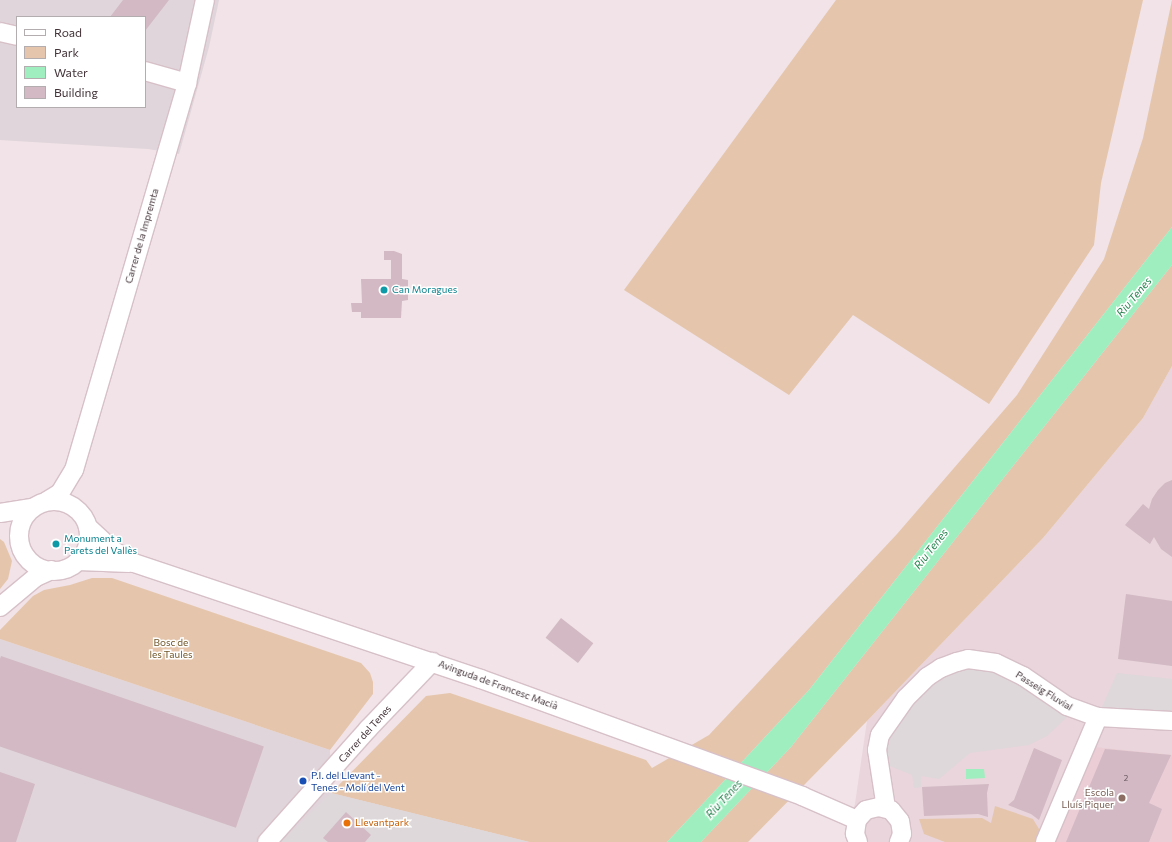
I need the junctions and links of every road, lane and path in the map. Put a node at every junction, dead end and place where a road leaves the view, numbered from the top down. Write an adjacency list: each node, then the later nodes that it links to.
1 (205, 0): 5 (street, Carrer de la Impremta)
2 (0, 32): 3 (street)
3 (16, 36)
4 (146, 71): 5 (street)
5 (187, 83): 6 (street, Carrer de la Impremta)
6 (74, 470): 7 (street); 8 (street)
7 (40, 505): 8 (street); 9 (street); 12 (street)
8 (79, 511): 11 (street)
9 (0, 513)
10 (0, 522): 12 (street)
11 (88, 526): 13 (street); 14 (street)
12 (23, 550): 15 (street); 16 (street)
13 (78, 561): 14 (street); 15 (street)
14 (134, 563): 17 (street, Avinguda de Francesc Macià)
15 (52, 570): 16 (street)
16 (3, 605)
17 (432, 662): 21 (street, Avinguda de Francesc Macià); 22 (street, Carrer del Tenes)
18 (1098, 717): 19 (street, Passeig Fluvial); 20 (street, Passeig Fluvial); 25 (street)
19 (1172, 721)
20 (886, 808): 21 (street); 24 (street)
21 (857, 820): 23 (street)
22 (267, 842)
23 (858, 842)
24 (900, 842)
25 (1045, 842)

